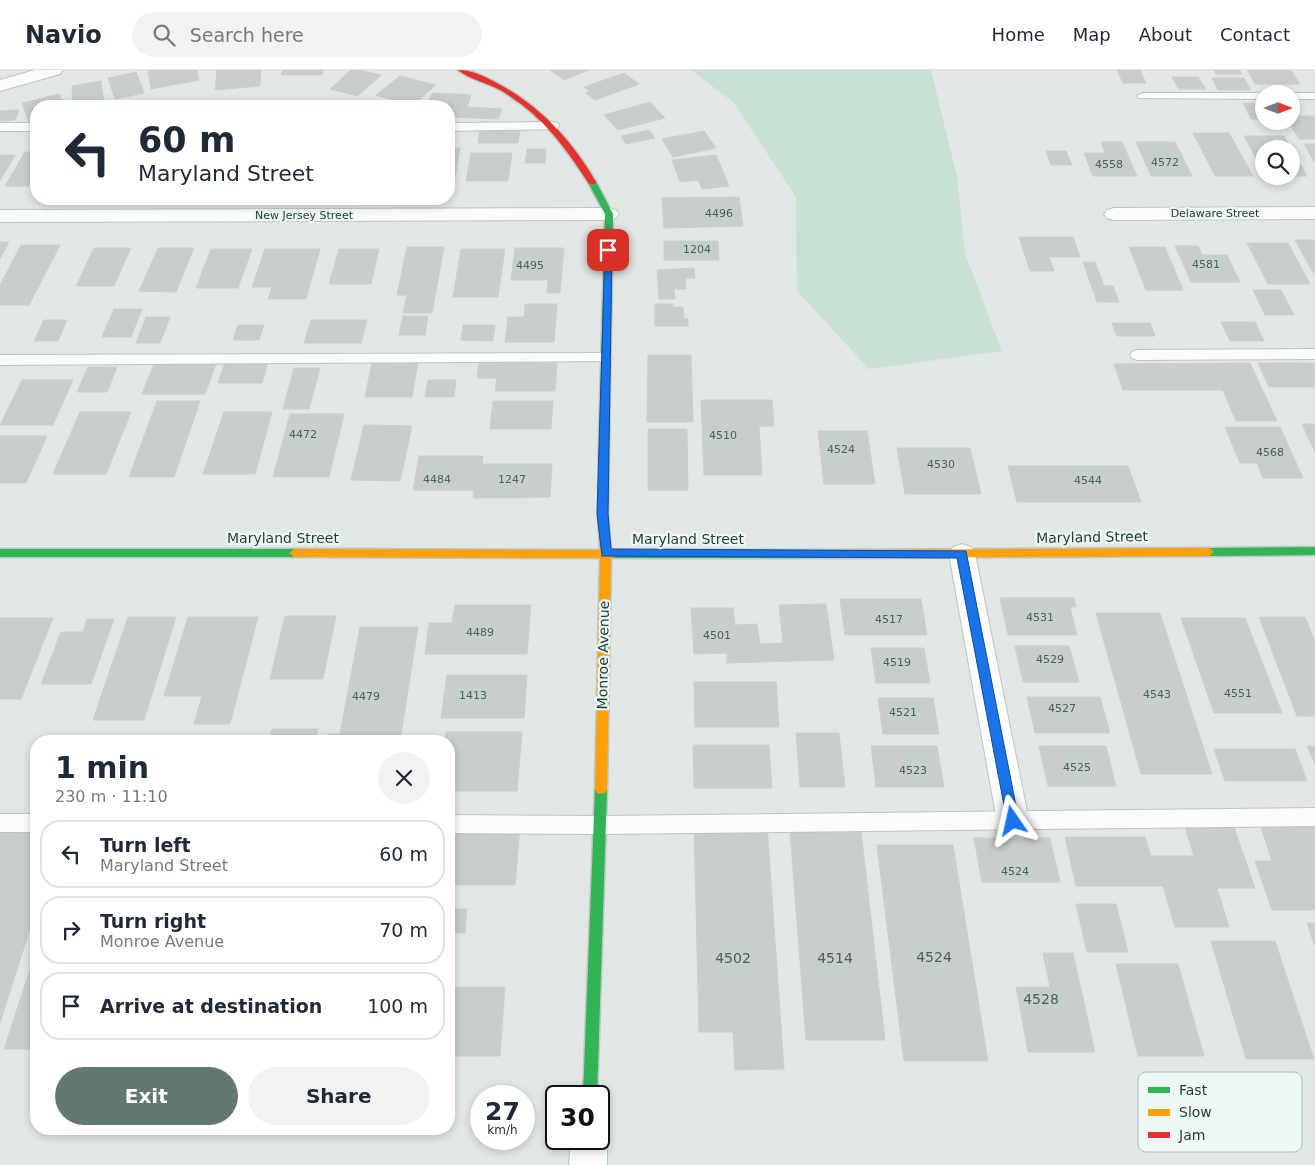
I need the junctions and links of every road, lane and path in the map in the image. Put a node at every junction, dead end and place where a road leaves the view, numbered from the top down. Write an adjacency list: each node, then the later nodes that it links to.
1 (54, 70): 3 (street)
2 (462, 70): 8 (street)
3 (0, 86)
4 (1144, 96): 5 (lane)
5 (1255, 96)
6 (1300, 96): 7 (lane)
7 (1315, 96)
8 (553, 126): 11 (lane); 13 (street)
9 (0, 127): 10 (lane)
10 (30, 127)
11 (455, 127)
12 (1315, 213): 14 (street, Delaware Street)
13 (609, 214): 15 (street, New Jersey Street); 18 (street, Monroe Avenue)
14 (1114, 214)
15 (0, 216)
16 (1315, 354): 17 (lane)
17 (1137, 356)
18 (606, 358): 19 (lane); 22 (street, Monroe Avenue)
19 (0, 360)
20 (1315, 551): 23 (street, Maryland Street)
21 (0, 553): 22 (street, Maryland Street)
22 (606, 553): 23 (street, Maryland Street); 29 (street, Monroe Avenue)
23 (962, 554): 25 (street)
24 (1315, 818): 25 (lane)
25 (1013, 821): 29 (lane)
26 (0, 823): 27 (lane)
27 (30, 823)
28 (455, 824): 29 (lane)
29 (600, 825): 30 (street, Monroe Avenue)
30 (590, 1085)
31 (588, 1150): 32 (street)
32 (588, 1165)

